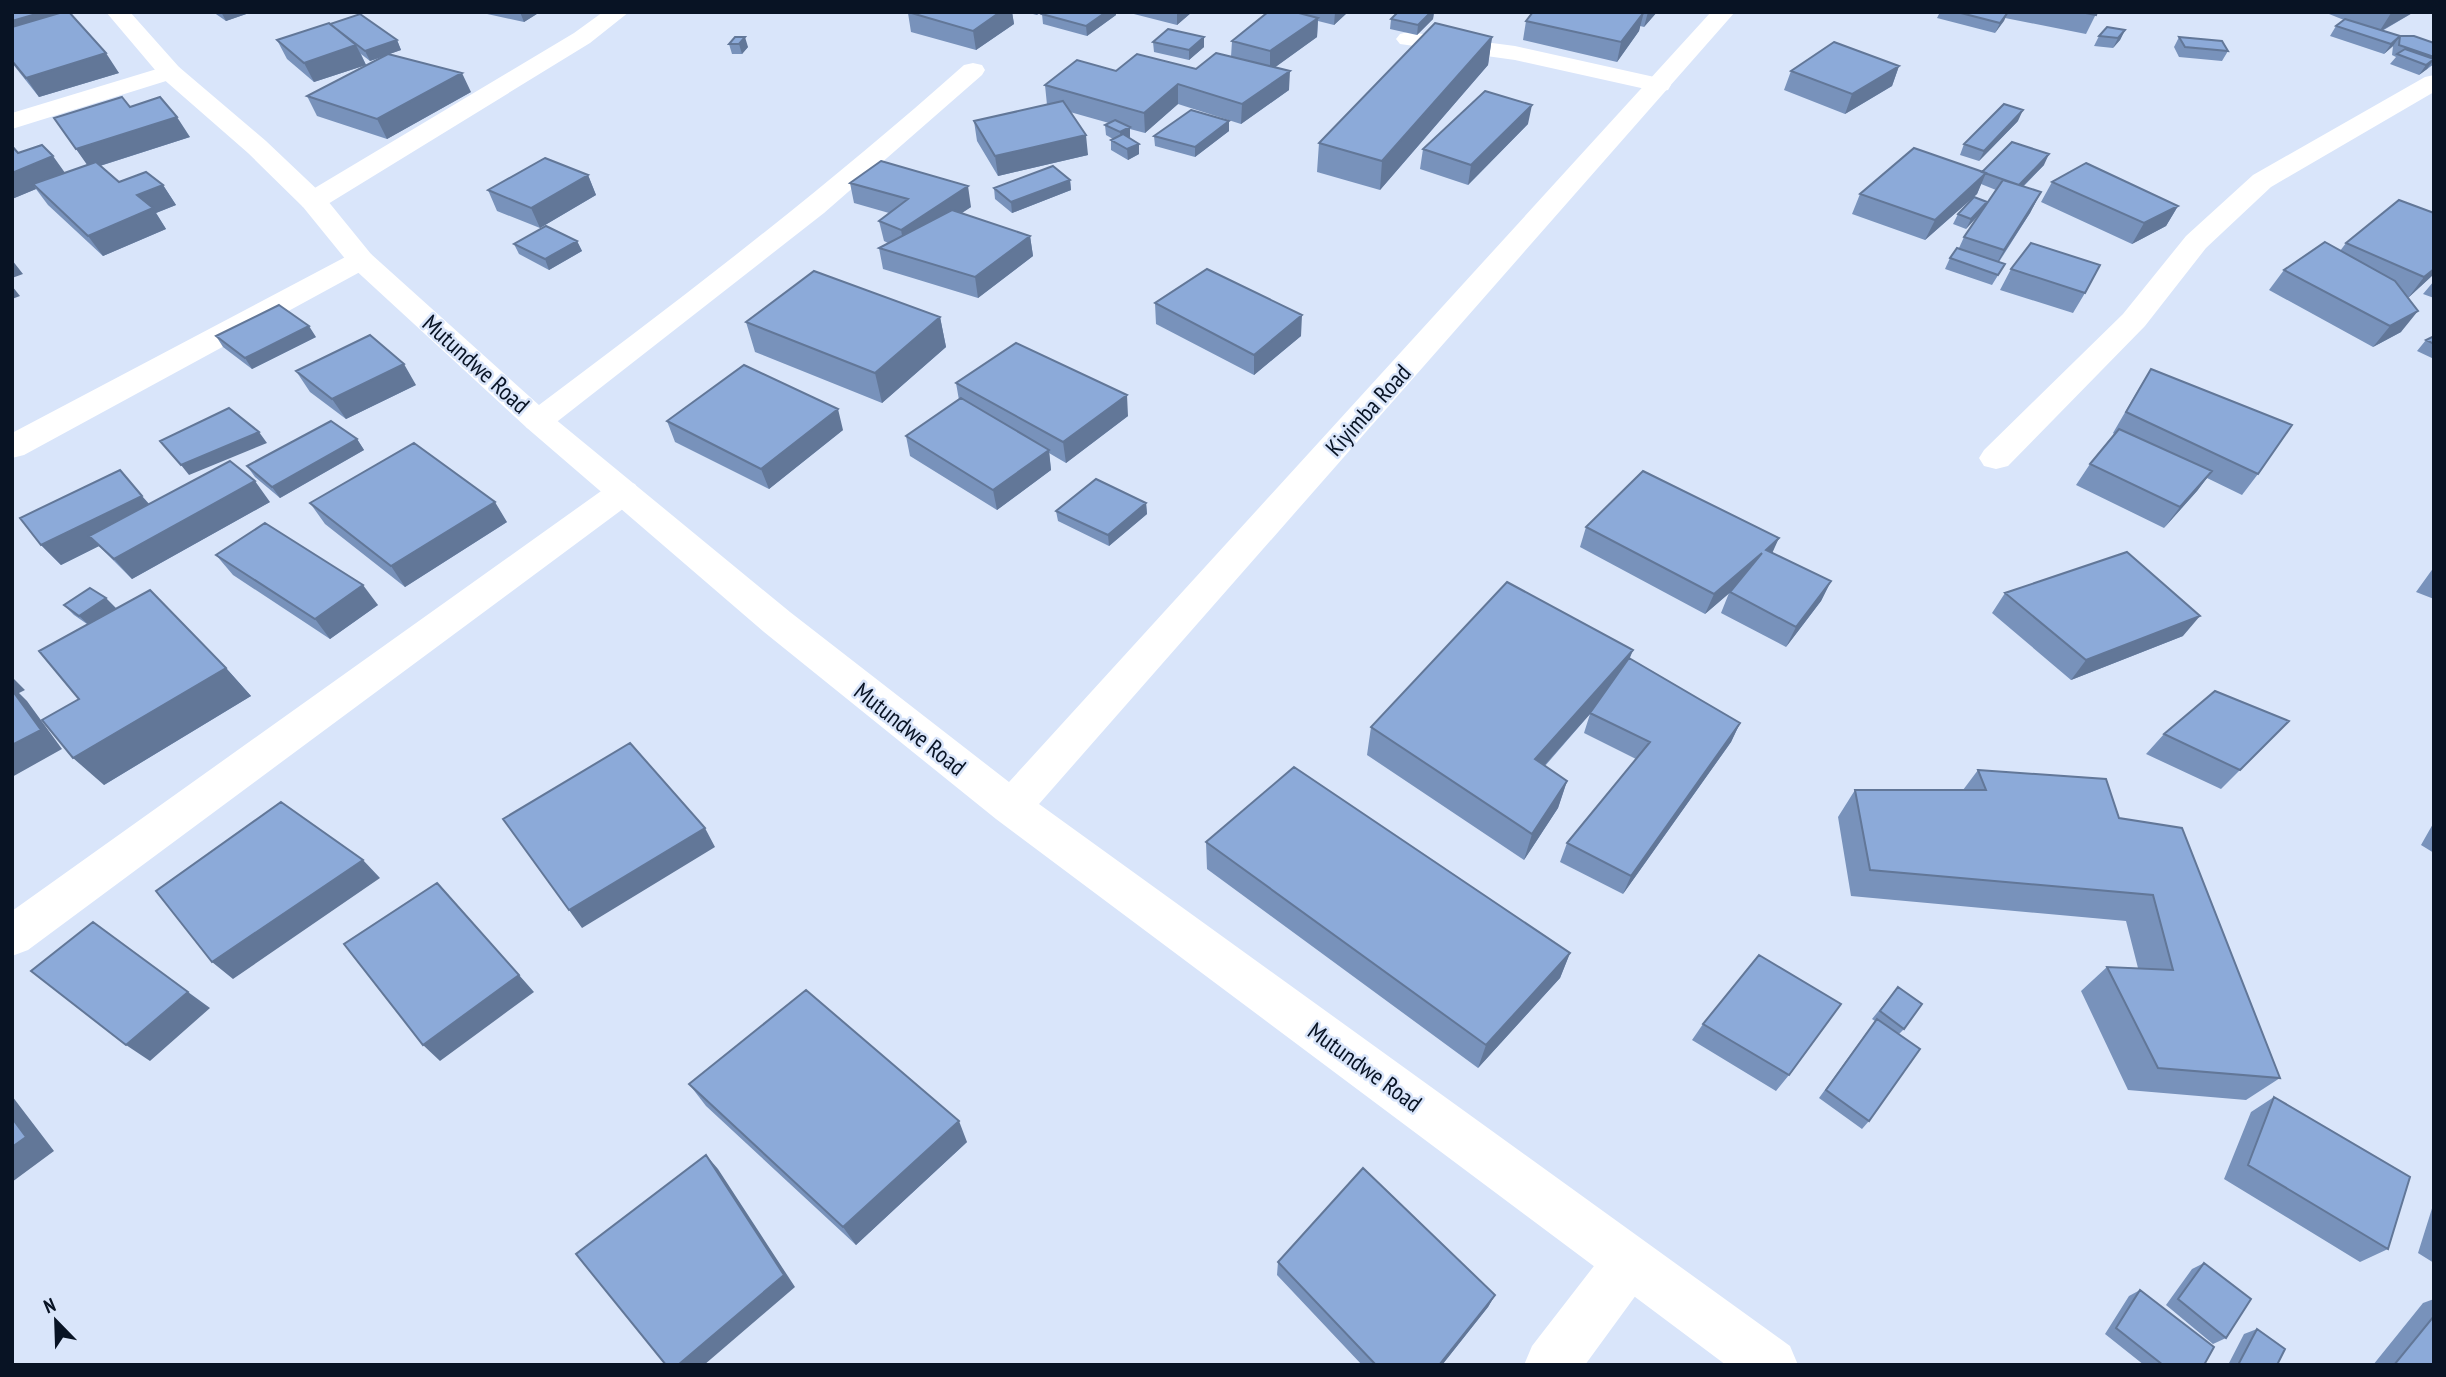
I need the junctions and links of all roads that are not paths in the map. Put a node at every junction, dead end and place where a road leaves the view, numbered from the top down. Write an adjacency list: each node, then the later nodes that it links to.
1 (117, 12): 6 (street, Mutundwe Road)
2 (618, 12): 10 (street)
3 (1724, 12): 8 (street, Kiyimba Road)
4 (1408, 39): 8 (street)
5 (973, 70): 12 (street)
6 (170, 72): 9 (street); 10 (street, Mutundwe Road)
7 (2434, 82): 14 (street)
8 (1659, 85): 16 (street, Kiyimba Road)
9 (12, 121)
10 (313, 201): 11 (street, Mutundwe Road)
11 (361, 260): 12 (street, Mutundwe Road); 13 (street)
12 (538, 421): 15 (street, Mutundwe Road)
13 (12, 447)
14 (1996, 458)
15 (623, 492): 16 (street, Mutundwe Road); 17 (street)
16 (1012, 807): 18 (street, Mutundwe Road)
17 (12, 936)
18 (1629, 1262): 19 (street); 20 (street, Mutundwe Road)
19 (1551, 1365)
20 (1771, 1365)

